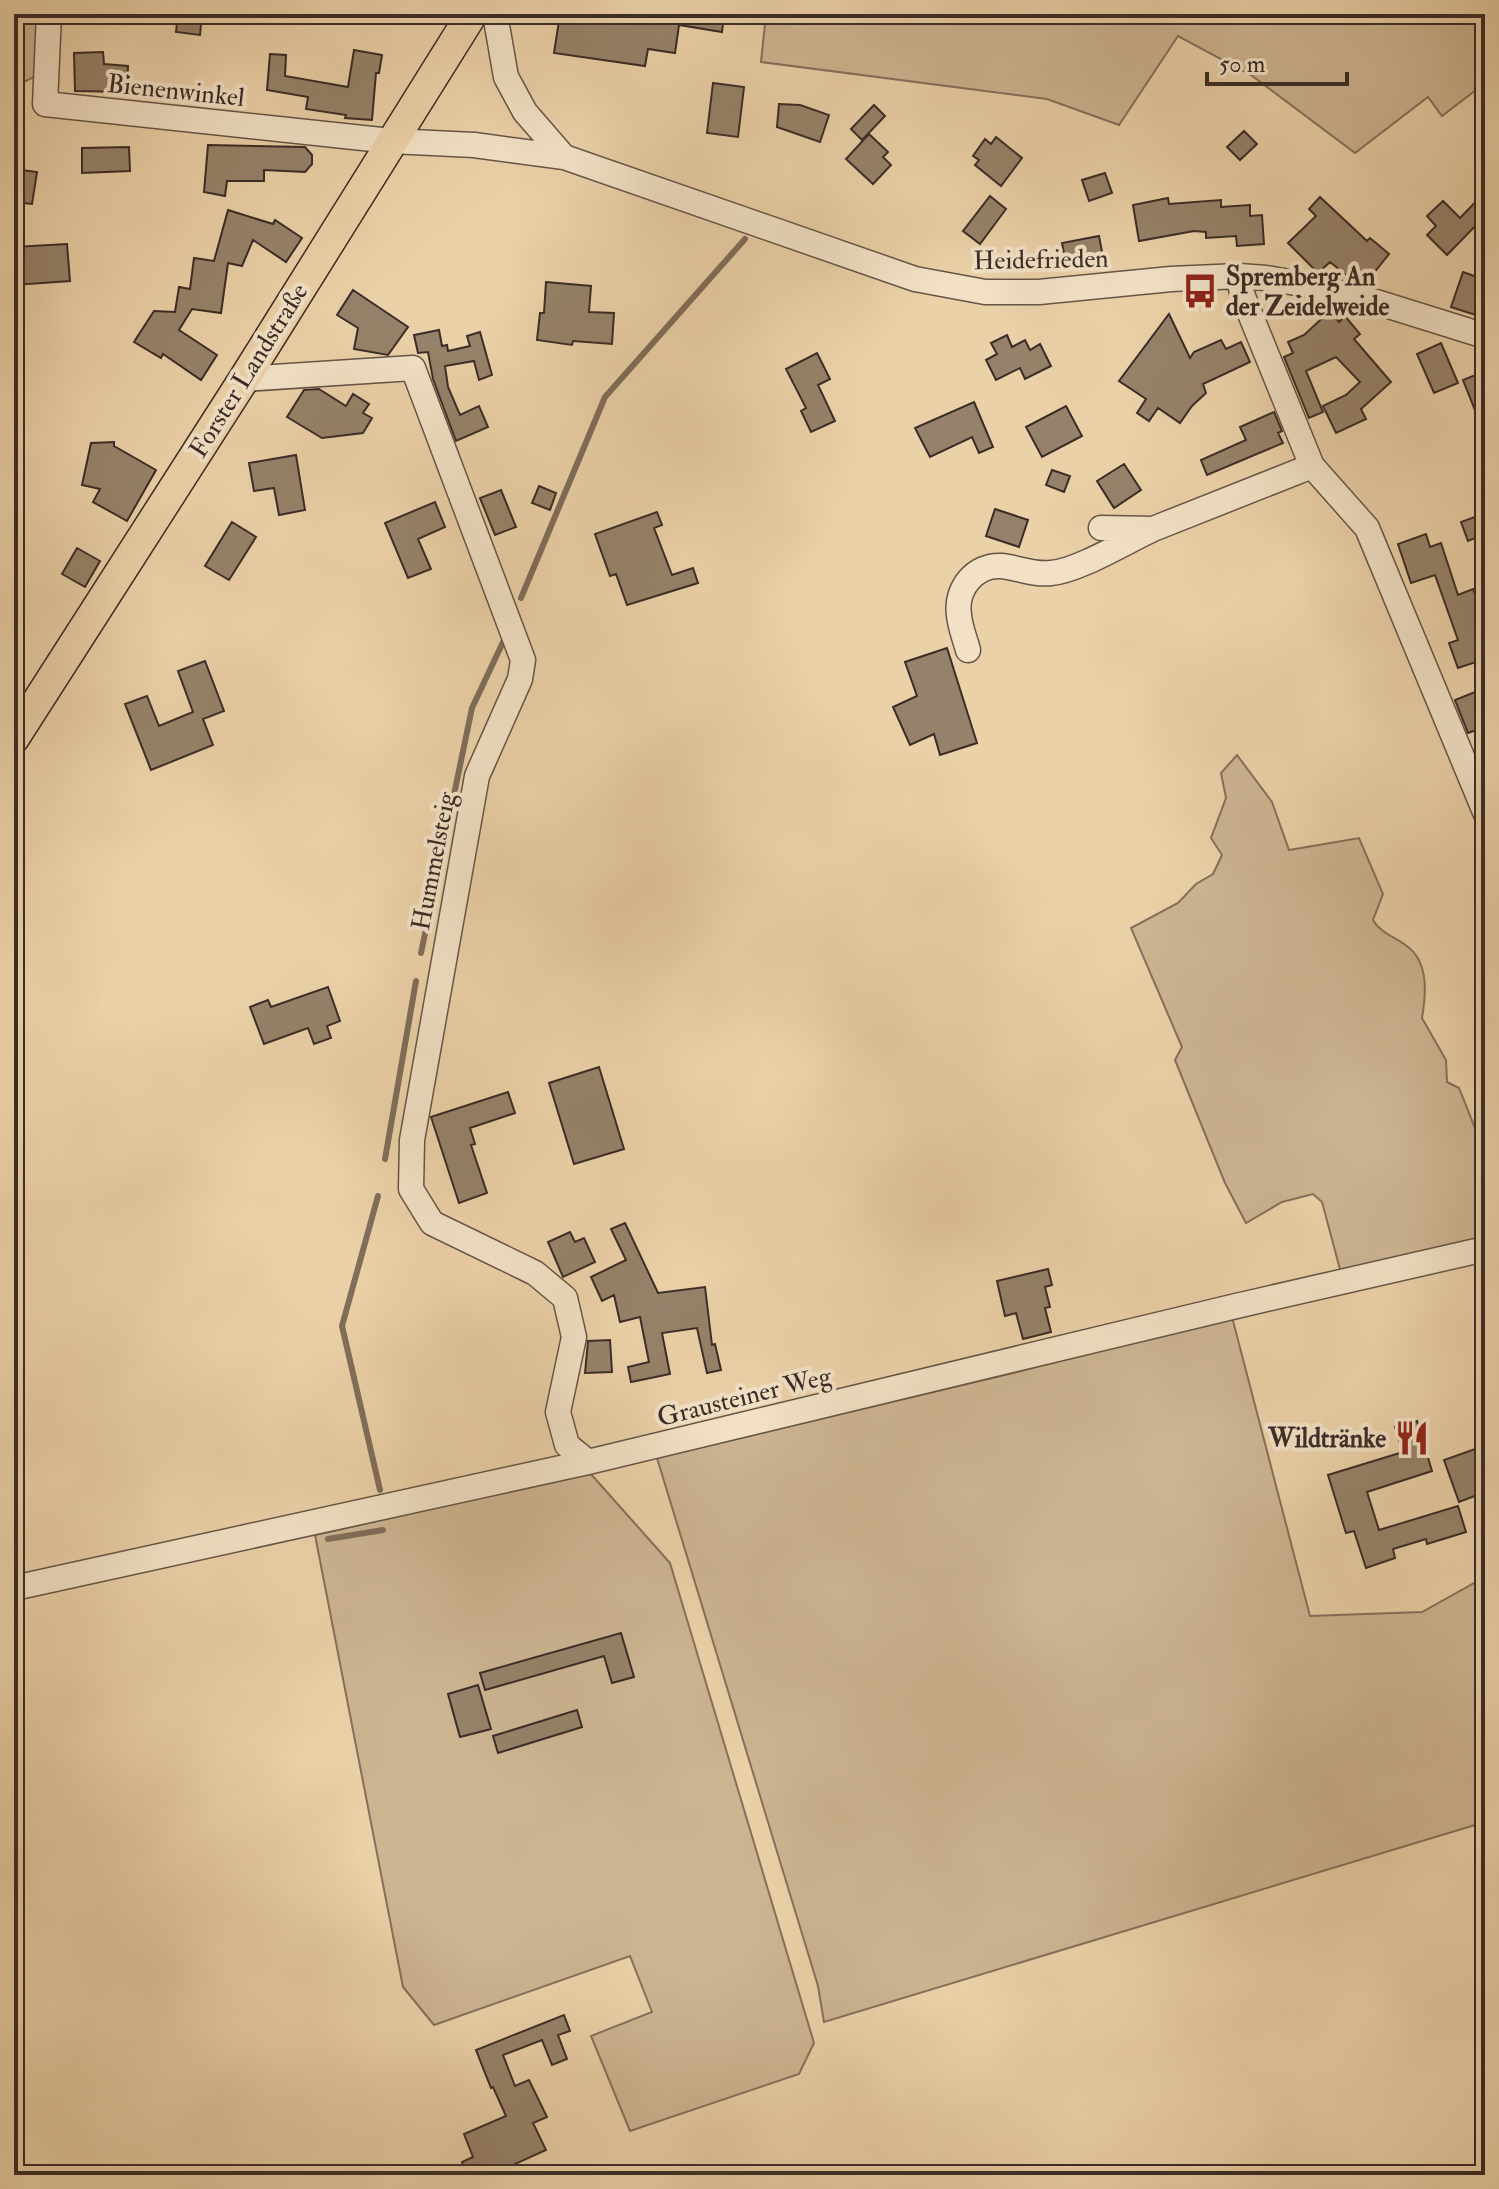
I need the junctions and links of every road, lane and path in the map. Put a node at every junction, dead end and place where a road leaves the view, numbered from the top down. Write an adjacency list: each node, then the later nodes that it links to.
1 (49, 14): 4 (street, Bienenwinkel)
2 (472, 14): 4 (main road, Forster Landstraße)
3 (495, 14): 5 (street, Heidefrieden)
4 (391, 141): 5 (street, Heidefrieden); 8 (main road, Forster Landstraße)
5 (564, 157): 6 (street, Heidefrieden)
6 (1239, 276): 7 (street, Heidefrieden); 9 (street)
7 (1485, 336)
8 (244, 379): 13 (main road, Forster Landstraße); 16 (street, Hummelsteig)
9 (1312, 466): 11 (street); 14 (street)
10 (1101, 528): 11 (street)
11 (1153, 529): 12 (street)
12 (968, 650)
13 (17, 729)
14 (1485, 812)
15 (1485, 1249): 16 (street, Grausteiner Weg)
16 (588, 1462): 17 (street, Grausteiner Weg)
17 (14, 1588)

